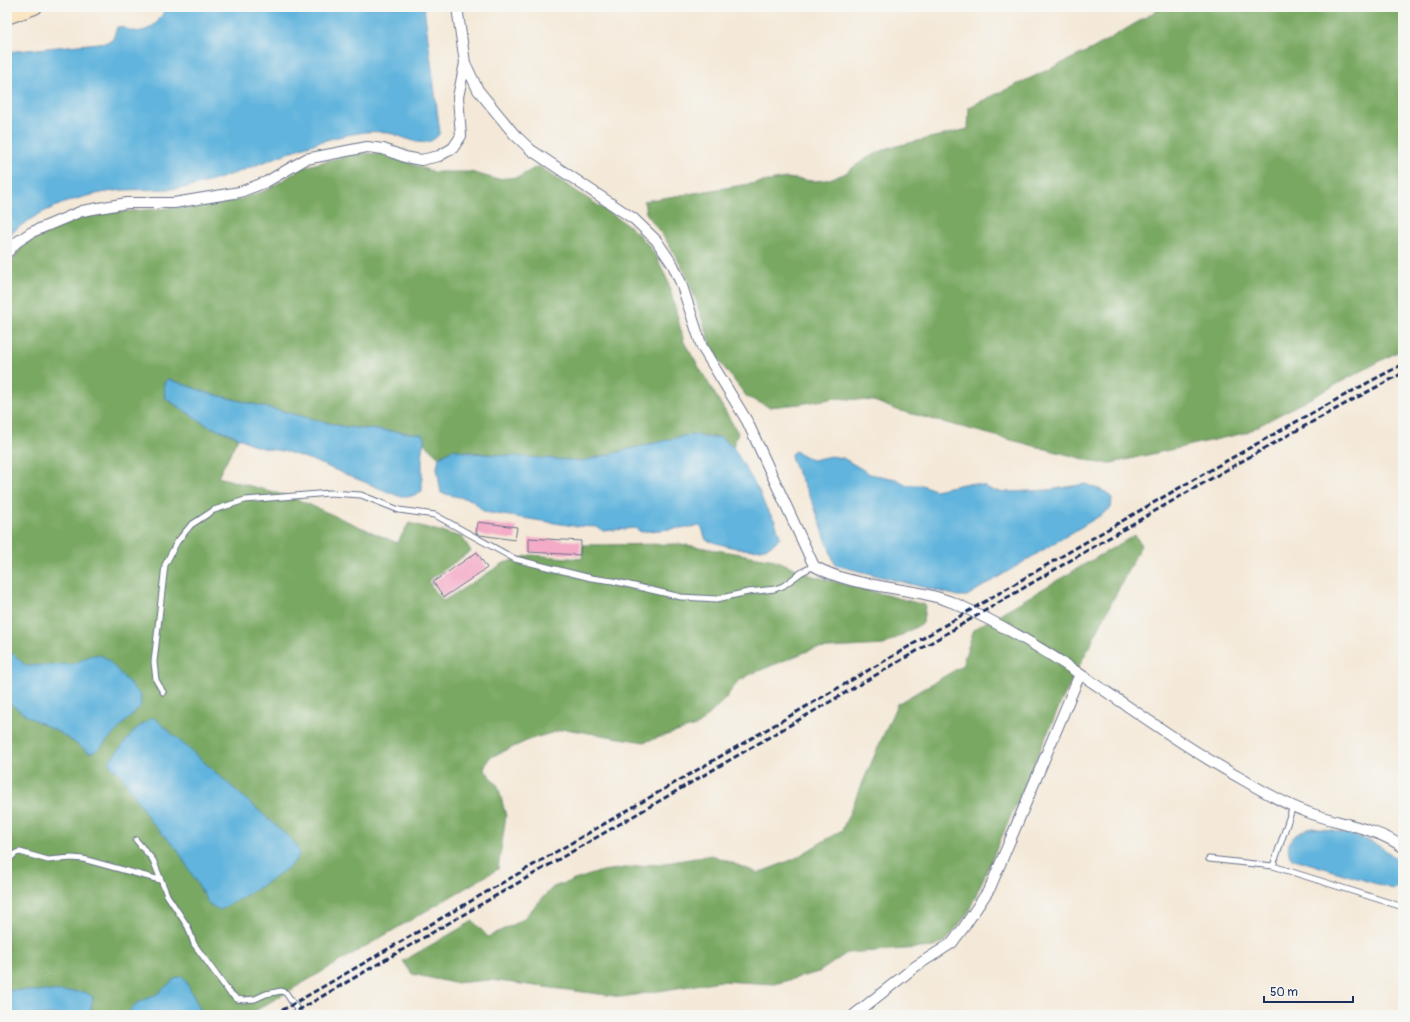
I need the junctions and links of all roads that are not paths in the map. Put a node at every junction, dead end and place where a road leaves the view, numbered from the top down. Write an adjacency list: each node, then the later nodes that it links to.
1 (35, 7): 3 (street)
2 (457, 7): 4 (street)
3 (7, 17)
4 (465, 63): 5 (street); 6 (street)
5 (7, 253)
6 (814, 566): 7 (street); 8 (lane)
7 (1080, 674): 9 (street); 18 (street)
8 (162, 692)
9 (1293, 806): 11 (street); 14 (lane)
10 (136, 840): 15 (lane)
11 (1403, 847)
12 (1209, 859): 14 (lane)
13 (7, 861): 15 (lane)
14 (1273, 866): 16 (lane)
15 (160, 880): 17 (lane)
16 (1403, 907)
17 (301, 1015)
18 (854, 1015)

